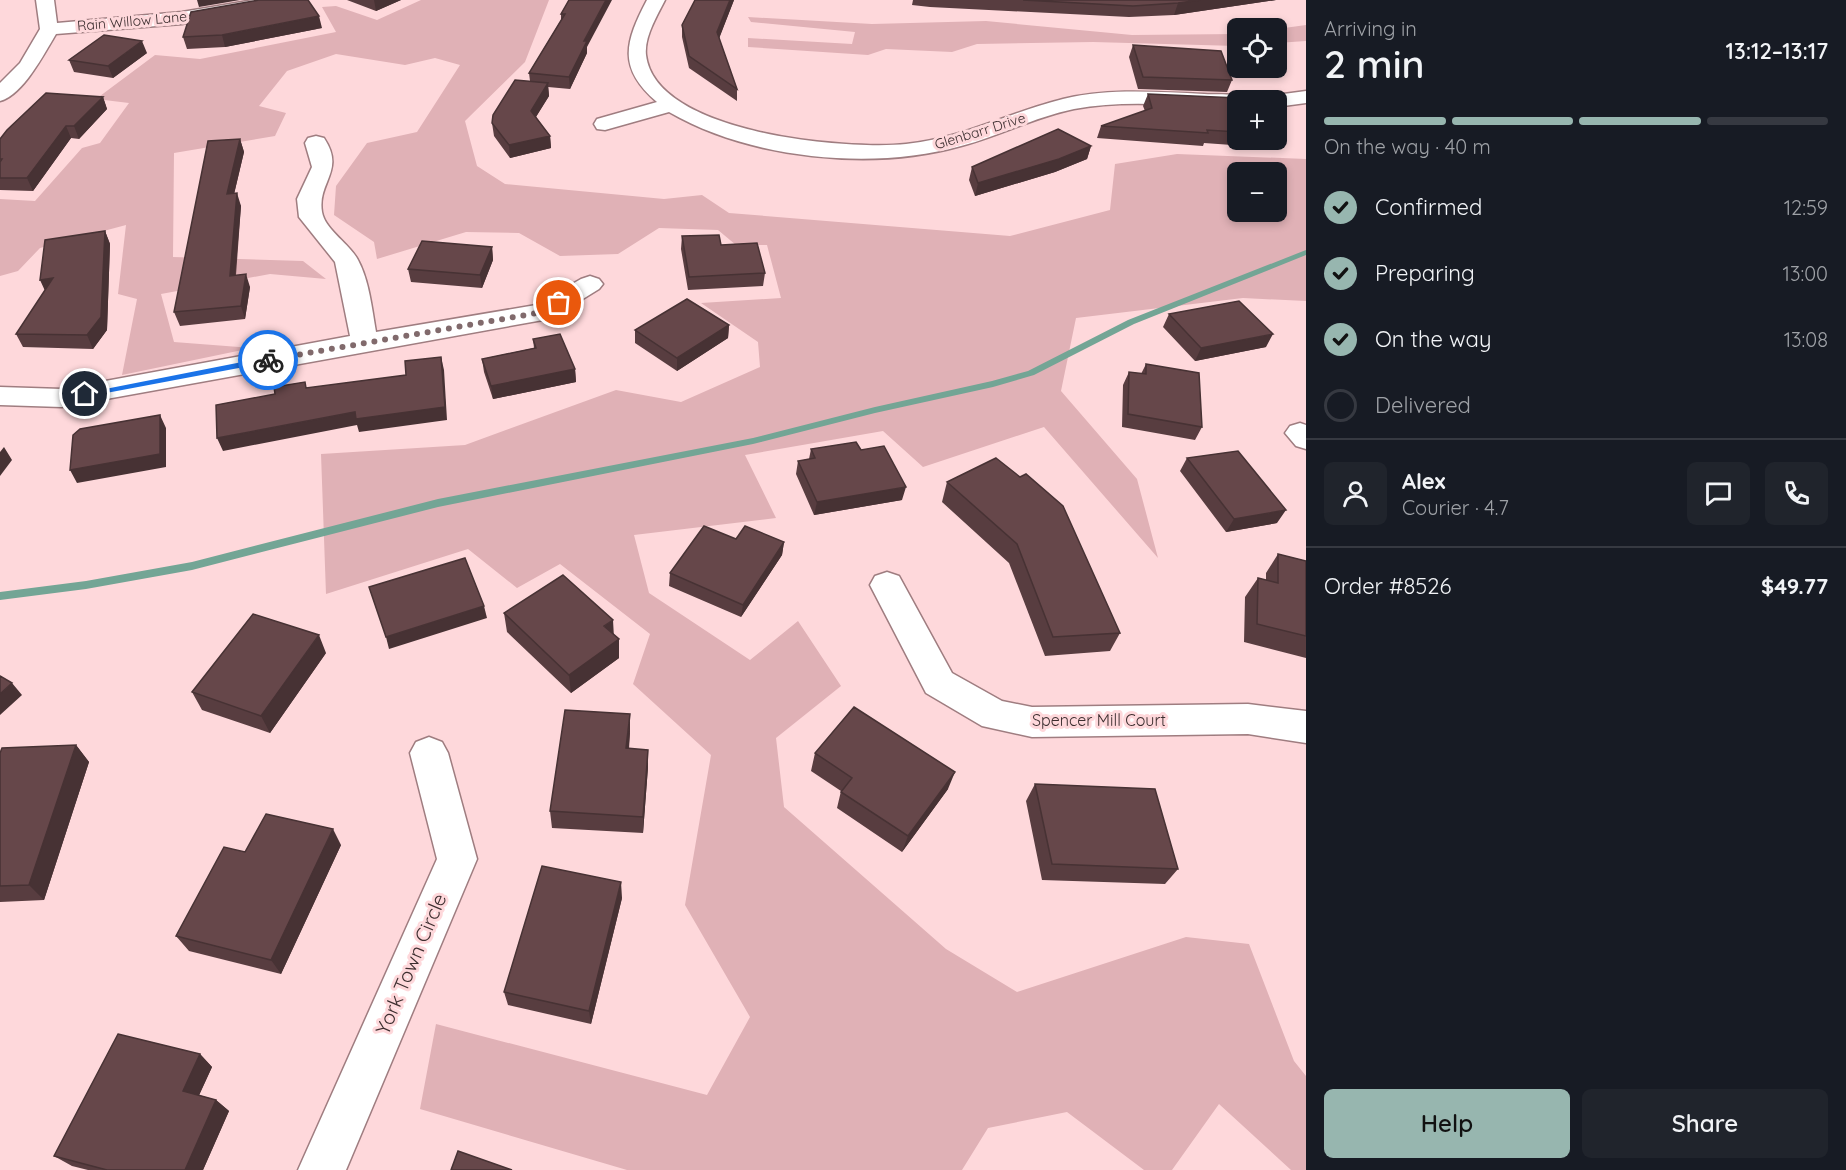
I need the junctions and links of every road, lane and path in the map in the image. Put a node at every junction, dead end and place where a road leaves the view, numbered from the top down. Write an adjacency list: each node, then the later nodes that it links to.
1 (45, 0): 4 (street)
2 (285, 0): 4 (street, Rain Willow Lane)
3 (656, 0): 9 (street, Glenbarr Drive)
4 (50, 29): 5 (street)
5 (0, 95)
6 (1306, 97): 7 (street)
7 (1287, 100)
8 (1227, 102): 9 (street, Glenbarr Drive)
9 (669, 105): 10 (street)
10 (605, 124)
11 (316, 143): 13 (street)
12 (590, 284): 13 (street)
13 (364, 342): 14 (street)
14 (0, 396)
15 (887, 585): 16 (street, Spencer Mill Court)
16 (1306, 728)
17 (429, 753): 18 (street, York Town Circle)
18 (322, 1170)

